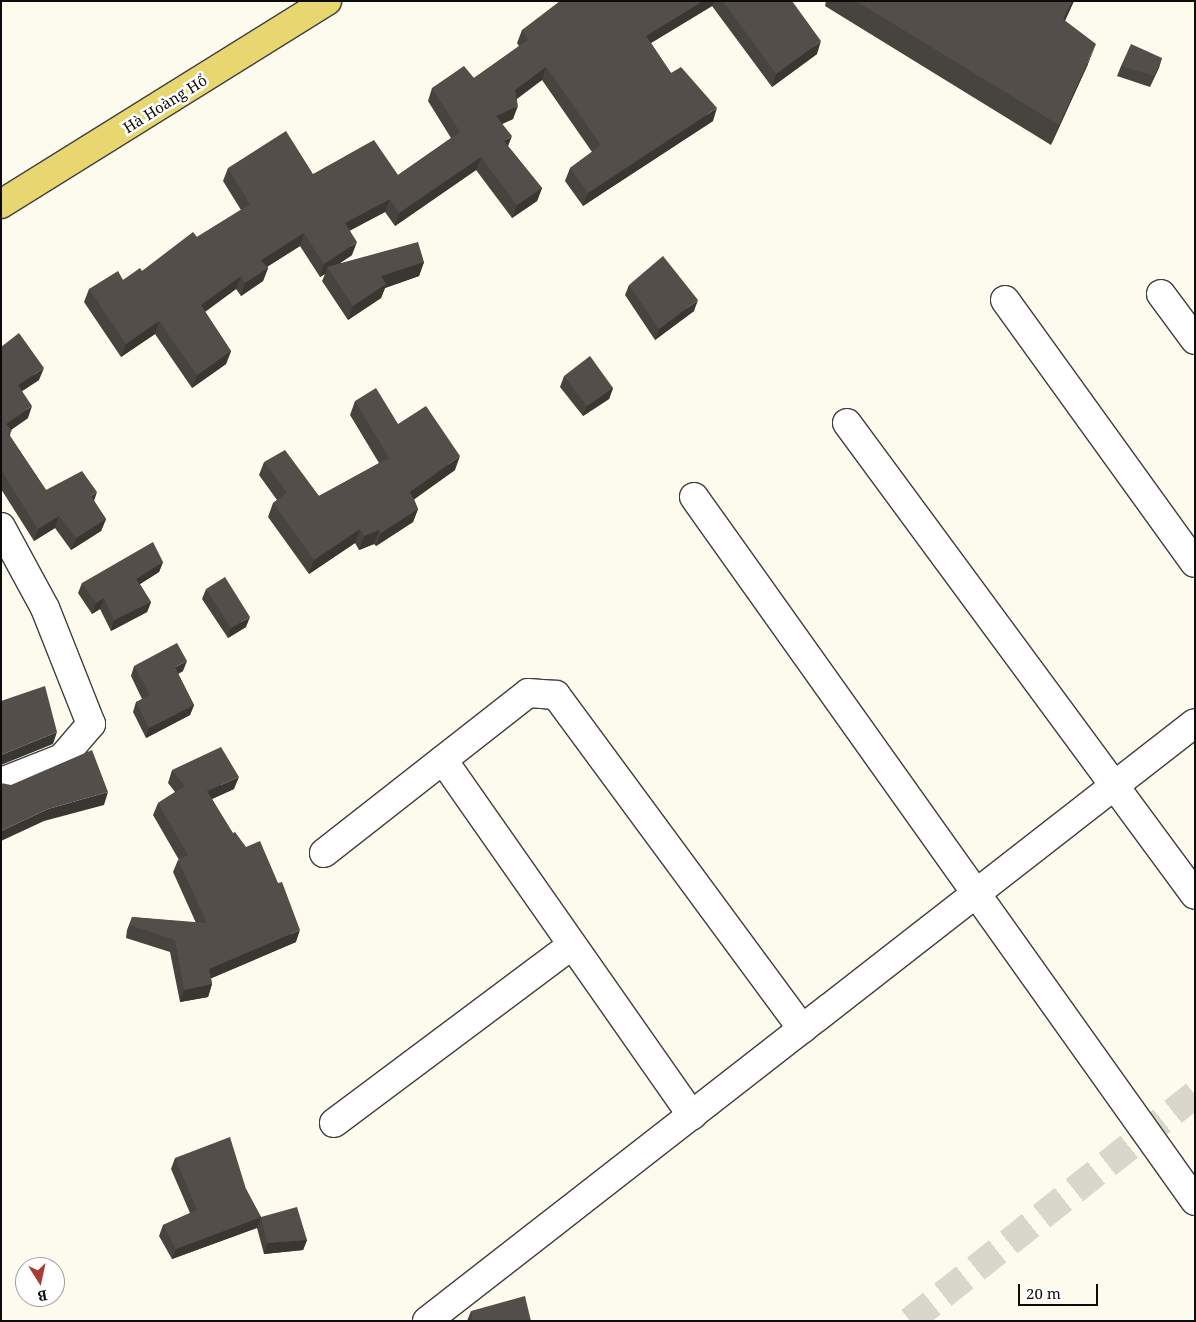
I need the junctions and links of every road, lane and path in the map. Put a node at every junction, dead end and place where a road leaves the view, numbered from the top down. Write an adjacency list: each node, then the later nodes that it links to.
1 (313, 5): 2 (main road, Hà Hoàng Hổ)
2 (1, 204)
3 (1161, 294): 5 (street)
4 (1005, 300): 9 (street)
5 (1195, 340)
6 (847, 423): 13 (street)
7 (694, 496): 15 (street)
8 (1, 527): 12 (street)
9 (1195, 563)
10 (1195, 723): 13 (street)
11 (442, 760): 14 (street); 17 (street); 18 (street)
12 (1, 782)
13 (1115, 787): 15 (street); 16 (street)
14 (324, 853)
15 (976, 894): 18 (street); 21 (street)
16 (1195, 896)
17 (572, 944): 19 (street); 20 (street)
18 (802, 1029): 19 (street)
19 (692, 1115): 22 (street)
20 (334, 1123)
21 (1195, 1201)
22 (427, 1321)

